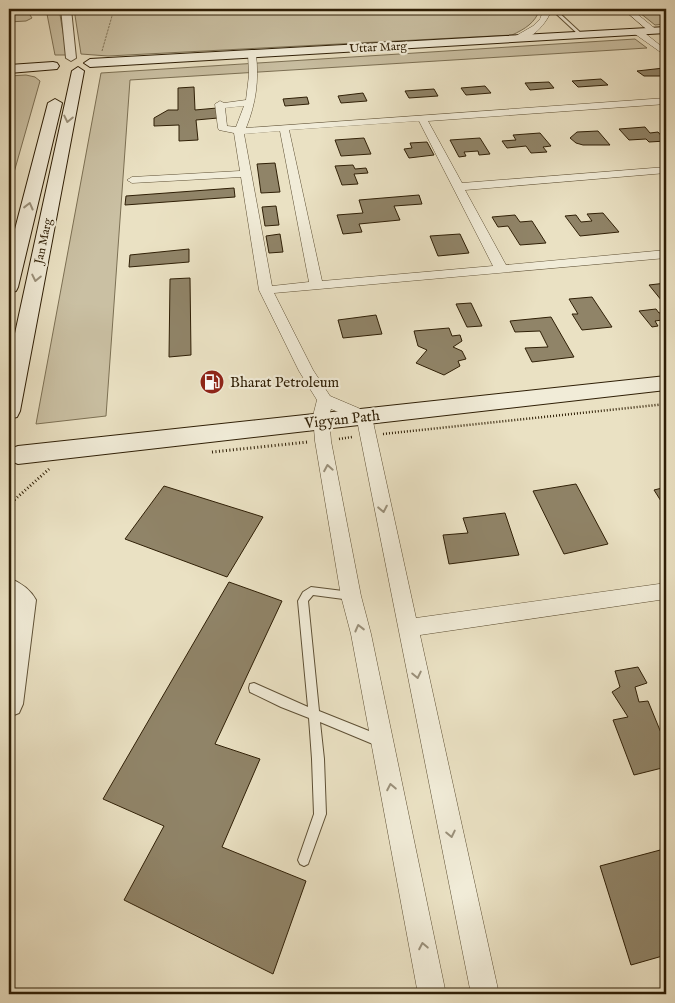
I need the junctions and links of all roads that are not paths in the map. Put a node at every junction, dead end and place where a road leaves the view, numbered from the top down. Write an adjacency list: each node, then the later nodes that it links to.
1 (66, 9): 12 (street, Jan Marg)
2 (548, 9): 9 (street)
3 (553, 9): 8 (lane)
4 (627, 9): 6 (street)
5 (666, 30): 6 (main road, Uttar Marg)
6 (654, 31): 7 (main road, Uttar Marg)
7 (638, 32): 8 (main road, Uttar Marg); 11 (street)
8 (581, 35): 9 (main road, Uttar Marg)
9 (517, 39): 10 (main road, Uttar Marg)
10 (252, 54): 12 (main road, Uttar Marg); 15 (street)
11 (666, 54)
12 (76, 64): 13 (main road, Uttar Marg); 26 (main road, Jan Marg, one-way to 12); 30 (main road, Jan Marg, one-way to 30)
13 (9, 69)
14 (666, 101): 16 (street)
15 (251, 102): 18 (street); 18 (street)
16 (422, 118): 17 (street); 22 (street)
17 (284, 128): 18 (street); 25 (street)
18 (239, 131): 20 (street)
19 (666, 170): 22 (street)
20 (246, 174): 21 (street); 27 (street)
21 (132, 180)
22 (458, 187): 24 (street)
23 (666, 254): 24 (street)
24 (502, 268): 25 (street)
25 (316, 285): 27 (street)
26 (9, 287)
27 (266, 290): 29 (street)
28 (666, 384): 31 (main road, Vigyan Path)
29 (323, 410): 31 (main road, Vigyan Path); 32 (main road, Vigyan Path); 35 (street, one-way to 29)
30 (9, 411)
31 (364, 417): 36 (street, one-way to 36)
32 (12, 455)
33 (9, 589): 38 (street)
34 (666, 592): 36 (street)
35 (351, 596): 39 (lane); 40 (street, one-way to 35)
36 (407, 628): 43 (street, one-way to 43)
37 (254, 688): 39 (lane)
38 (9, 704)
39 (314, 715): 40 (lane); 41 (lane)
40 (382, 742): 42 (street, one-way to 40)
41 (304, 860)
42 (432, 994)
43 (485, 994)

